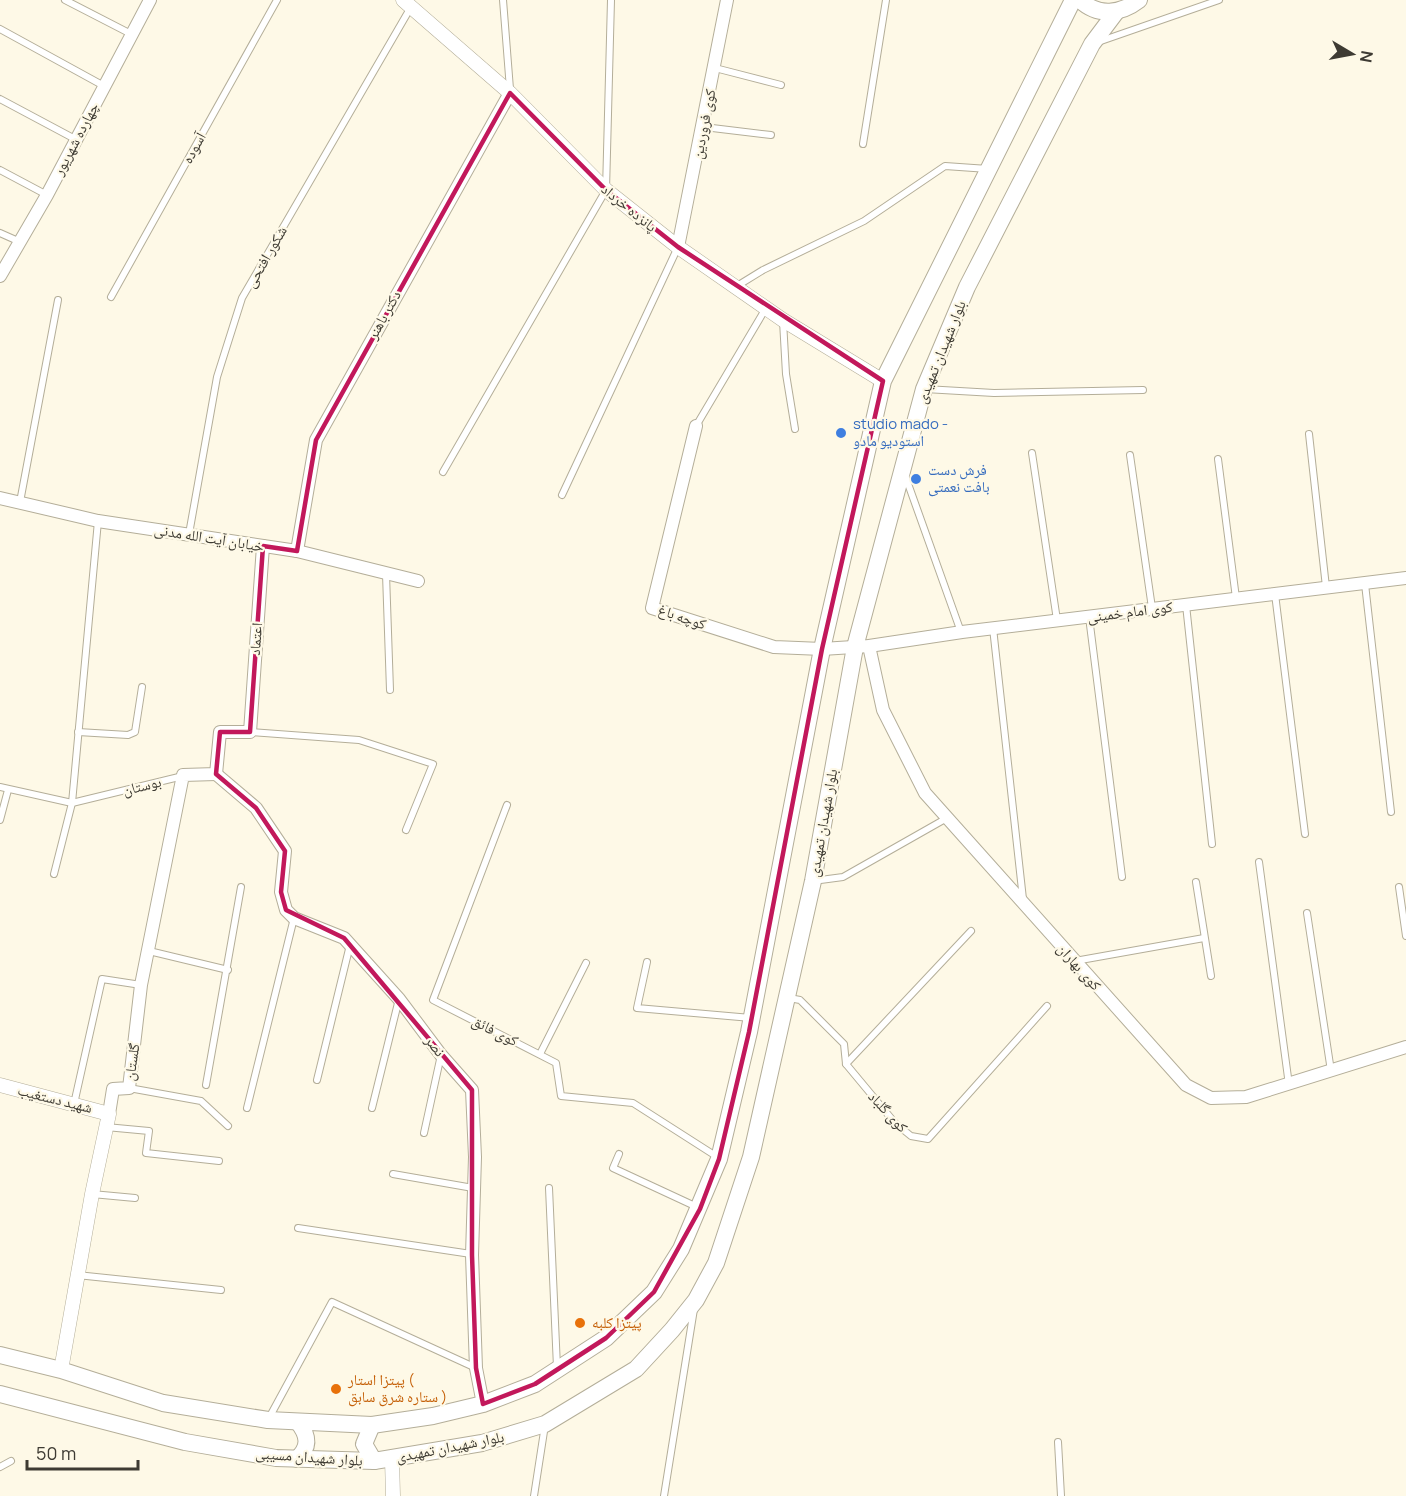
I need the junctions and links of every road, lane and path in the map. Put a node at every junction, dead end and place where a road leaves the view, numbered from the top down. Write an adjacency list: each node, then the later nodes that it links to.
1 (65, 0): 15 (lane)
2 (150, 0): 15 (street, چهارده شهریور)
3 (277, 0): 35 (lane, آسوده)
4 (503, 0): 20 (lane)
5 (611, 0): 28 (lane)
6 (727, 0): 17 (street, کوی فروردین)
7 (886, 0): 25 (lane)
8 (1073, 0): 26 (main road)
9 (1080, 0): 13 (main road)
10 (1139, 0): 13 (main road)
11 (1220, 0): 16 (lane)
12 (407, 3): 20 (street, پانزده خرداد); 54 (lane, شکور افتحی)
13 (1116, 12): 16 (main road, بلوار شهیدان تمهیدی)
14 (0, 29): 19 (lane)
15 (133, 35): 19 (street, چهارده شهریور)
16 (1092, 44): 40 (main road, بلوار شهیدان تمهیدی)
17 (715, 68): 18 (lane); 22 (street, کوی فروردین)
18 (781, 85)
19 (105, 86): 24 (street, چهارده شهریور)
20 (510, 93): 28 (street, پانزده خرداد); 56 (street, دکتر باهنر)
21 (0, 99): 24 (lane)
22 (704, 127): 23 (lane); 32 (street, کوی فروردین)
23 (771, 135)
24 (75, 139): 29 (street, چهارده شهریور)
25 (863, 144)
26 (989, 169): 34 (lane); 39 (main road)
27 (0, 170): 29 (lane)
28 (606, 190): 32 (street, پانزده خرداد); 49 (lane)
29 (47, 195): 31 (street, چهارده شهریور)
30 (0, 233): 31 (lane)
31 (18, 242): 33 (street, چهارده شهریور)
32 (678, 247): 34 (street, پانزده خرداد); 50 (lane)
33 (0, 276)
34 (736, 286): 37 (street, پانزده خرداد)
35 (111, 297)
36 (58, 300): 52 (lane)
37 (766, 308): 38 (street, پانزده خرداد); 42 (lane)
38 (783, 320): 39 (street, پانزده خرداد); 43 (lane)
39 (883, 381): 71 (main road)
40 (924, 389): 41 (lane); 48 (main road, بلوار شهیدان تمهیدی)
41 (1143, 390)
42 (696, 426): 71 (street, کوچه باغ)
43 (795, 429)
44 (1309, 434): 61 (lane)
45 (1032, 453): 67 (lane)
46 (1130, 455): 65 (lane)
47 (1218, 459): 63 (lane)
48 (902, 467): 69 (lane); 70 (main road, بلوار شهیدان تمهیدی)
49 (443, 472)
50 (562, 495)
51 (0, 498): 52 (street, خیابان آیت الله مدنی)
52 (20, 503): 53 (street, خیابان آیت الله مدنی)
53 (98, 521): 54 (street, خیابان آیت الله مدنی); 74 (lane)
54 (189, 534): 55 (street, خیابان آیت الله مدنی)
55 (262, 546): 56 (street, خیابان آیت الله مدنی); 75 (street, اعتماد)
56 (297, 551): 57 (street, خیابان آیت الله مدنی)
57 (386, 574): 59 (street, خیابان آیت الله مدنی); 73 (lane)
58 (1406, 578): 60 (street, کوی امام خمینی)
59 (418, 581)
60 (1365, 583): 61 (street, کوی امام خمینی); 82 (lane)
61 (1326, 588): 62 (street, کوی امام خمینی)
62 (1275, 594): 63 (street, کوی امام خمینی); 86 (lane)
63 (1236, 599): 64 (street, کوی امام خمینی)
64 (1186, 605): 65 (street, کوی امام خمینی); 87 (lane)
65 (1152, 609): 66 (street, کوی امام خمینی)
66 (1089, 617): 67 (street, کوی امام خمینی); 90 (lane)
67 (1057, 621): 68 (street, کوی امام خمینی)
68 (993, 628): 69 (street, کوی امام خمینی); 95 (lane)
69 (962, 632): 70 (street, کوی امام خمینی)
70 (862, 647): 71 (street, کوی امام خمینی); 83 (street, کوی بهاران); 91 (main road, بلوار شهیدان تمهیدی)
71 (822, 649): 112 (main road)
72 (142, 687): 74 (lane)
73 (390, 690)
74 (78, 732): 80 (lane)
75 (250, 732): 76 (street); 85 (lane)
76 (216, 774): 77 (street, بوستان); 97 (street)
77 (183, 775): 80 (lane, بوستان); 102 (street, گلستان)
78 (0, 787): 79 (lane, بوستان)
79 (8, 790): 80 (lane, بوستان); 84 (lane)
80 (72, 803): 89 (lane)
81 (507, 805): 115 (lane, کوی فائق)
82 (1391, 812)
83 (947, 818): 91 (lane); 95 (street, کوی بهاران)
84 (0, 820)
85 (406, 831)
86 (1305, 834)
87 (1212, 844)
88 (1259, 862): 121 (lane)
89 (54, 874)
90 (1122, 877)
91 (813, 881): 109 (main road, بلوار شهیدان تمهیدی)
92 (1196, 882): 100 (lane)
93 (241, 887): 106 (lane)
94 (1399, 887): 99 (lane)
95 (1023, 904): 103 (street, کوی بهاران)
96 (1307, 914): 117 (lane)
97 (294, 918): 101 (street, نصر); 124 (lane)
98 (971, 932): 116 (lane)
99 (1406, 936)
100 (1204, 938): 103 (lane); 107 (lane)
101 (350, 945): 110 (street, نصر); 118 (lane)
102 (148, 951): 106 (lane); 108 (street, گلستان)
103 (1074, 961): 121 (street, کوی بهاران)
104 (646, 962): 112 (lane)
105 (586, 963): 115 (lane)
106 (228, 970): 120 (lane)
107 (1211, 976)
108 (141, 985): 122 (street, گلستان); 123 (lane)
109 (788, 998): 116 (lane, کوی گلباد); 143 (main road, بلوار شهیدان تمهیدی)
110 (399, 999): 114 (street, نصر); 125 (lane)
111 (1047, 1006): 116 (lane, کوی گلباد)
112 (751, 1018): 131 (main road)
113 (1406, 1047): 117 (street, کوی بهاران)
114 (441, 1054): 129 (lane); 134 (street, نصر)
115 (540, 1054): 131 (lane, کوی فائق)
116 (846, 1064)
117 (1331, 1072): 121 (street, کوی بهاران)
118 (317, 1080)
119 (0, 1085): 123 (street, شهید دستغیب)
120 (206, 1085)
121 (1289, 1085)
122 (129, 1088): 126 (street, گلستان); 127 (lane)
123 (74, 1104): 126 (street, شهید دستغیب)
124 (247, 1108)
125 (372, 1108)
126 (110, 1113): 128 (street, گلستان)
127 (228, 1126)
128 (106, 1127): 132 (lane); 136 (street, گلستان)
129 (424, 1133)
130 (620, 1154): 138 (lane)
131 (719, 1159): 138 (main road)
132 (219, 1161)
133 (393, 1174): 134 (lane)
134 (473, 1188): 140 (street, نصر)
135 (549, 1188): 146 (lane)
136 (92, 1194): 137 (lane); 141 (street, گلستان)
137 (135, 1198)
138 (700, 1209): 146 (main road)
139 (298, 1228): 140 (lane)
140 (472, 1254): 145 (street, نصر)
141 (77, 1275): 142 (lane); 147 (street, گلستان)
142 (221, 1290)
143 (696, 1300): 152 (main road, بلوار شهیدان تمهیدی); 162 (lane)
144 (0, 1355): 147 (main road)
145 (476, 1368): 149 (street, نصر); 150 (lane)
146 (557, 1369): 149 (main road)
147 (61, 1370): 150 (main road)
148 (0, 1394): 155 (main road, بلوار شهیدان مسیبی)
149 (483, 1404): 153 (main road)
150 (268, 1420): 151 (main road)
151 (298, 1422): 153 (main road); 155 (main road)
152 (545, 1424): 156 (main road, بلوار شهیدان تمهیدی); 161 (lane)
153 (372, 1425): 158 (main road)
154 (1058, 1442): 163 (lane)
155 (297, 1459): 158 (main road, بلوار شهیدان مسیبی)
156 (392, 1459): 158 (main road, بلوار شهیدان تمهیدی); 160 (street)
157 (11, 1461): 159 (lane)
158 (374, 1461)
159 (0, 1467)
160 (393, 1496)
161 (534, 1496)
162 (664, 1496)
163 (1061, 1496)

